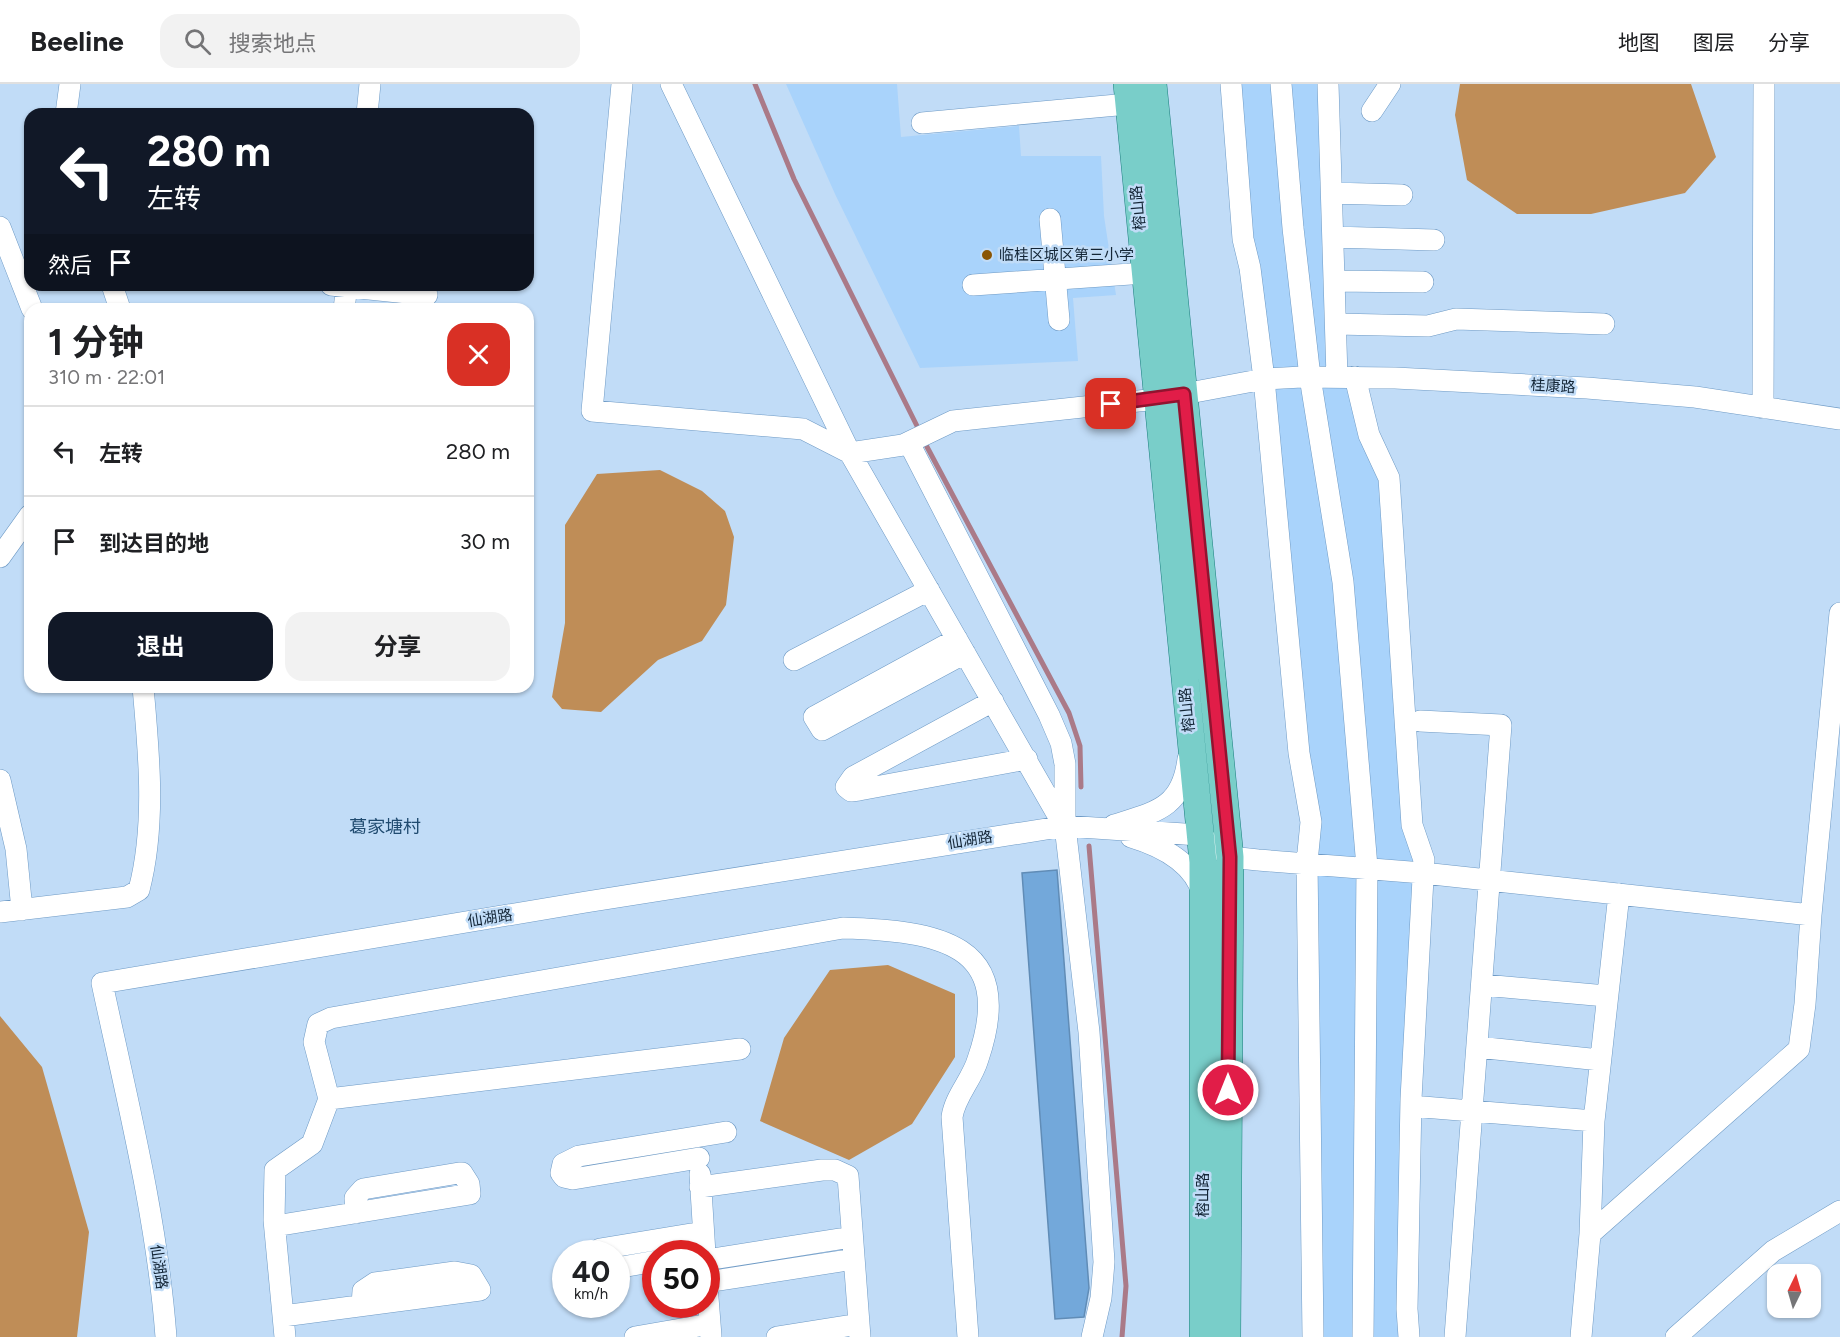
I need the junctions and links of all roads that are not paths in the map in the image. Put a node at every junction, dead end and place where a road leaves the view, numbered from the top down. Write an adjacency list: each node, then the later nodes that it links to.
1 (70, 84): 12 (street)
2 (370, 84): 13 (street)
3 (622, 84): 41 (street)
4 (671, 84): 41 (street)
5 (1153, 84): 36 (main road, 榕山路)
6 (1231, 84): 35 (street)
7 (1281, 84): 33 (street)
8 (1328, 84): 16 (street)
9 (1390, 84): 14 (street)
10 (1764, 84): 38 (street)
11 (1127, 94): 15 (street); 22 (main road, 榕山路)
12 (67, 108)
13 (368, 108)
14 (1372, 111)
15 (922, 123)
16 (1332, 192): 17 (street); 20 (street)
17 (1402, 195)
18 (1050, 219): 23 (street)
19 (0, 227): 27 (street)
20 (1333, 237): 21 (street); 24 (street)
21 (1434, 240)
22 (1144, 273): 23 (street); 37 (main road, 榕山路)
23 (1056, 279): 26 (street); 30 (street)
24 (1334, 281): 25 (street); 31 (street)
25 (1423, 282)
26 (974, 285)
27 (24, 288)
28 (389, 291): 29 (street)
29 (427, 295)
30 (1059, 320)
31 (1336, 324): 32 (street); 34 (street)
32 (1604, 324)
33 (1310, 377): 34 (street, 桂康路); 35 (street, 桂康路); 60 (street)
34 (1346, 377): 38 (street, 桂康路); 62 (street)
35 (1264, 379): 36 (street, 桂康路); 59 (street)
36 (1184, 394): 37 (street, 桂康路); 54 (main road, 榕山路)
37 (1157, 399): 40 (street, 桂康路); 51 (main road, 榕山路)
38 (1763, 408): 39 (street, 桂康路)
39 (1840, 420)
40 (909, 443): 41 (street, 桂康路); 55 (street)
41 (850, 453): 44 (street)
42 (24, 524): 43 (street)
43 (0, 558)
44 (929, 590): 46 (street); 47 (street)
45 (1840, 613): 68 (street)
46 (961, 646): 46 (street); 49 (street)
47 (794, 660)
48 (143, 693): 66 (street)
49 (993, 701): 52 (street); 52 (street)
50 (1420, 721): 63 (street)
51 (1190, 743): 56 (street); 57 (main road, 榕山路)
52 (1026, 759): 55 (street)
53 (0, 780): 66 (street)
54 (1227, 822): 58 (street); 61 (main road, 榕山路)
55 (1065, 826): 56 (street, 仙湖路); 94 (street, 仙湖路); 99 (street)
56 (1101, 829): 57 (street, 仙湖路); 65 (street)
57 (1199, 836): 61 (street); 65 (main road, 榕山路)
58 (1258, 860): 59 (street); 61 (street)
59 (1307, 862): 60 (street); 102 (street)
60 (1367, 867): 62 (street); 103 (street)
61 (1230, 870): 101 (main road, 榕山路)
62 (1423, 873): 63 (street); 75 (street)
63 (1491, 880): 64 (street); 69 (street)
64 (1619, 894): 68 (street); 70 (street)
65 (1203, 897): 100 (main road, 榕山路)
66 (22, 910): 67 (street)
67 (0, 912)
68 (1811, 915): 84 (street)
69 (1483, 985): 70 (street); 71 (street)
70 (1606, 996): 73 (street)
71 (1477, 1047): 73 (street); 76 (street)
72 (740, 1049): 74 (street)
73 (1600, 1060): 77 (street)
74 (329, 1099): 83 (street); 98 (street)
75 (1411, 1106): 76 (street); 104 (street)
76 (1473, 1110): 77 (street); 105 (street)
77 (1594, 1121): 84 (street)
78 (726, 1132): 79 (street)
79 (698, 1147): 79 (street); 80 (street)
80 (700, 1187): 85 (street); 86 (street)
81 (1840, 1211): 107 (street)
82 (356, 1213): 82 (street); 83 (street)
83 (275, 1226): 91 (street)
84 (1590, 1234): 106 (street)
85 (852, 1237): 87 (street); 88 (street)
86 (703, 1240)
87 (720, 1258)
88 (854, 1259): 89 (street); 93 (street)
89 (720, 1280)
90 (362, 1305): 91 (street)
91 (283, 1316): 95 (street)
92 (711, 1330): 96 (street)
93 (859, 1330): 97 (street)
94 (166, 1337)
95 (285, 1337)
96 (635, 1337)
97 (777, 1337)
98 (968, 1337)
99 (1092, 1337)
100 (1203, 1337)
101 (1227, 1337)
102 (1313, 1337)
103 (1363, 1337)
104 (1409, 1337)
105 (1455, 1337)
106 (1581, 1337)
107 (1676, 1337)

